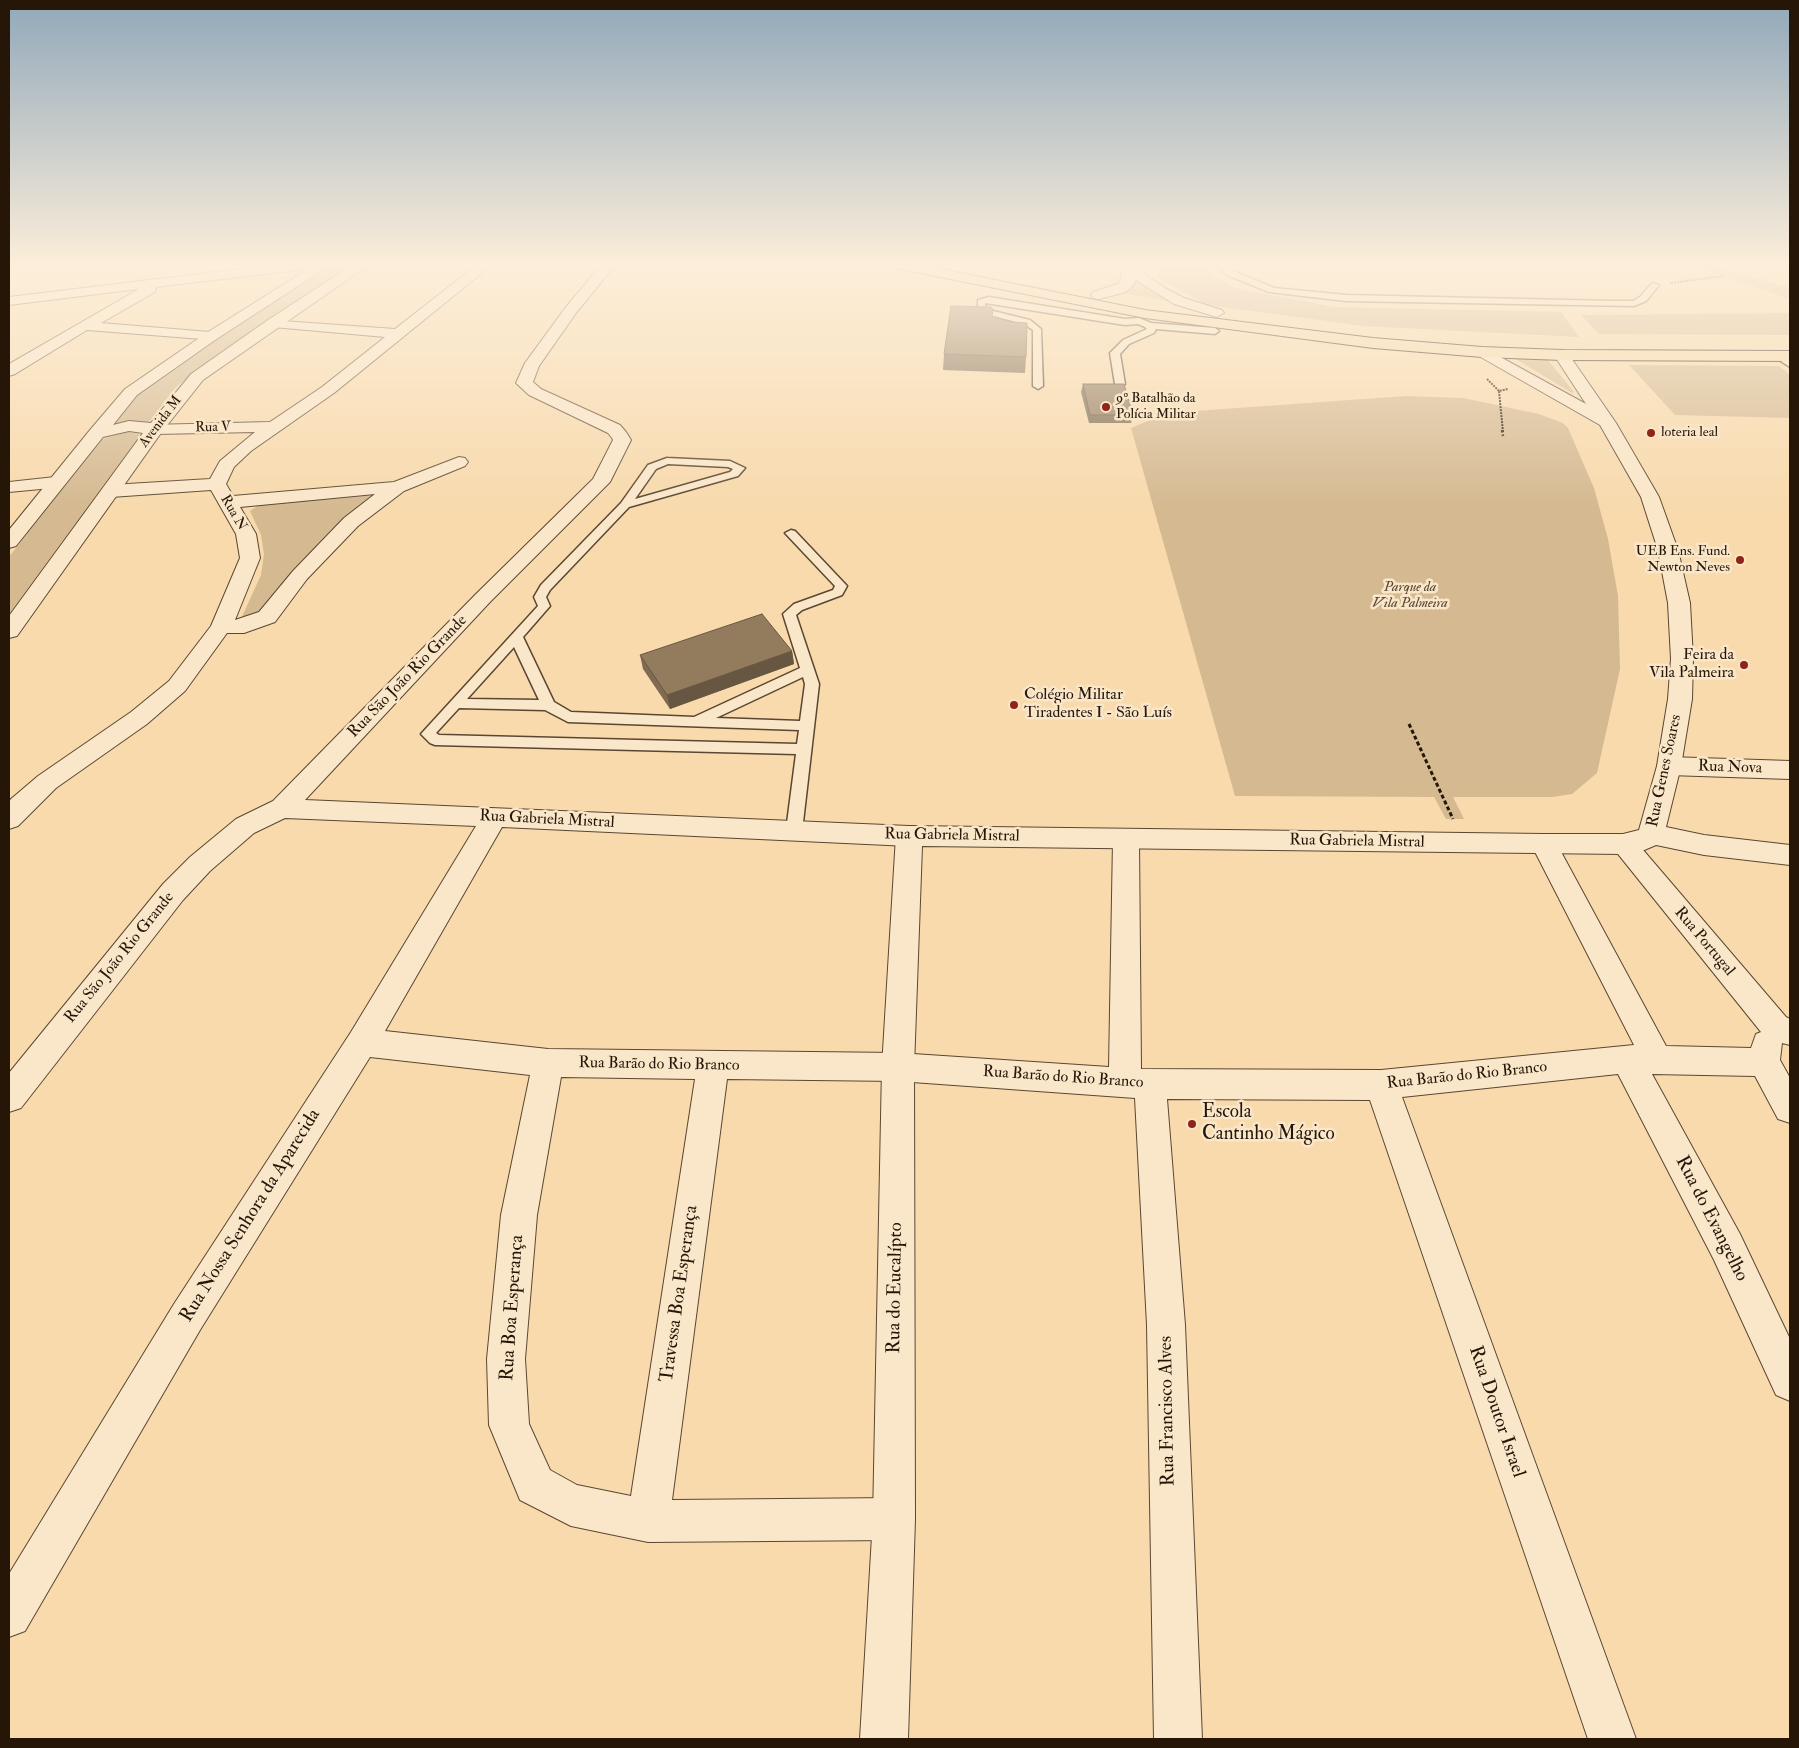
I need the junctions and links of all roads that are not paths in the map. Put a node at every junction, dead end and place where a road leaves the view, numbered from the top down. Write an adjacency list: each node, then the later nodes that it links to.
1 (38, 346): 10 (street)
2 (49, 346): 14 (street)
3 (198, 346): 20 (street)
4 (241, 346): 19 (street, Avenida M)
5 (382, 346): 18 (street, Rua N)
6 (546, 346): 42 (street, Rua São João Rio Grande)
7 (1037, 346): 16 (lane)
8 (1122, 346): 15 (lane)
9 (1413, 346): 11 (main road)
10 (17, 348)
11 (1482, 352): 12 (main road); 17 (street)
12 (1562, 355): 13 (main road); 17 (street, Rua Genes Soares)
13 (1787, 359)
14 (9, 370)
15 (1120, 384)
16 (1038, 386)
17 (1607, 422): 40 (street, Rua Genes Soares)
18 (270, 427): 19 (street, Rua V); 23 (street, Rua N)
19 (155, 429): 20 (street, Rua V); 26 (street, Avenida M)
20 (96, 434): 22 (street)
21 (459, 462): 25 (street)
22 (55, 483): 24 (street); 30 (street)
23 (217, 484): 26 (street); 27 (street, Rua N)
24 (9, 486)
25 (397, 487): 27 (street); 31 (street)
26 (111, 491): 32 (street, Avenida M)
27 (227, 502): 31 (street, Rua N)
28 (625, 505): 28 (lane); 33 (lane)
29 (791, 533): 34 (lane)
30 (9, 542)
31 (221, 627): 44 (street, Rua N)
32 (9, 631)
33 (516, 637): 35 (lane); 36 (lane)
34 (808, 669): 37 (lane); 38 (lane)
35 (455, 703): 36 (lane); 39 (lane)
36 (548, 704): 37 (lane)
37 (694, 722): 38 (lane)
38 (807, 726): 39 (lane)
39 (804, 749): 45 (lane)
40 (1669, 766): 41 (street, Rua Nova); 46 (street, Rua Genes Soares)
41 (1790, 770)
42 (282, 808): 43 (street, Rua Gabriela Mistral); 61 (street, Rua São João Rio Grande)
43 (495, 817): 45 (street, Rua Gabriela Mistral); 53 (street, Rua Nossa Senhora da Aparecida)
44 (9, 819)
45 (794, 831): 47 (street, Rua Gabriela Mistral)
46 (1651, 834): 50 (street, Rua Genes Soares); 51 (street)
47 (910, 836): 48 (street, Rua Gabriela Mistral); 58 (street, Rua do Eucalípto)
48 (1126, 840): 49 (street, Rua Gabriela Mistral); 59 (street, Rua Francisco Alves)
49 (1544, 844): 50 (street, Rua Gabriela Mistral); 54 (street, Rua do Evangelho)
50 (1623, 844): 52 (street, Rua Portugal)
51 (1790, 855)
52 (1783, 1030): 55 (street)
53 (362, 1042): 56 (street, Rua Barão do Rio Branco); 66 (street, Rua Nossa Senhora da Aparecida)
54 (1642, 1059): 55 (street, Rua Barão do Rio Branco); 60 (street, Rua Barão do Rio Branco); 63 (street, Rua do Evangelho)
55 (1764, 1062): 62 (street)
56 (548, 1063): 57 (street, Rua Barão do Rio Branco); 65 (street, Rua Boa Esperança)
57 (713, 1067): 58 (street, Rua Barão do Rio Branco); 65 (street, Travessa Boa Esperança)
58 (898, 1068): 59 (street, Rua Barão do Rio Branco); 64 (street, Rua do Eucalípto)
59 (1138, 1083): 60 (street, Rua Barão do Rio Branco); 68 (street, Rua Francisco Alves)
60 (1381, 1085): 69 (street, Rua Doutor Israel)
61 (9, 1097)
62 (1790, 1108)
63 (1790, 1381)
64 (894, 1520): 65 (street, Rua Boa Esperança); 67 (street, Rua do Eucalípto)
65 (648, 1521)
66 (9, 1615)
67 (884, 1739)
68 (1178, 1739)
69 (1612, 1739)

